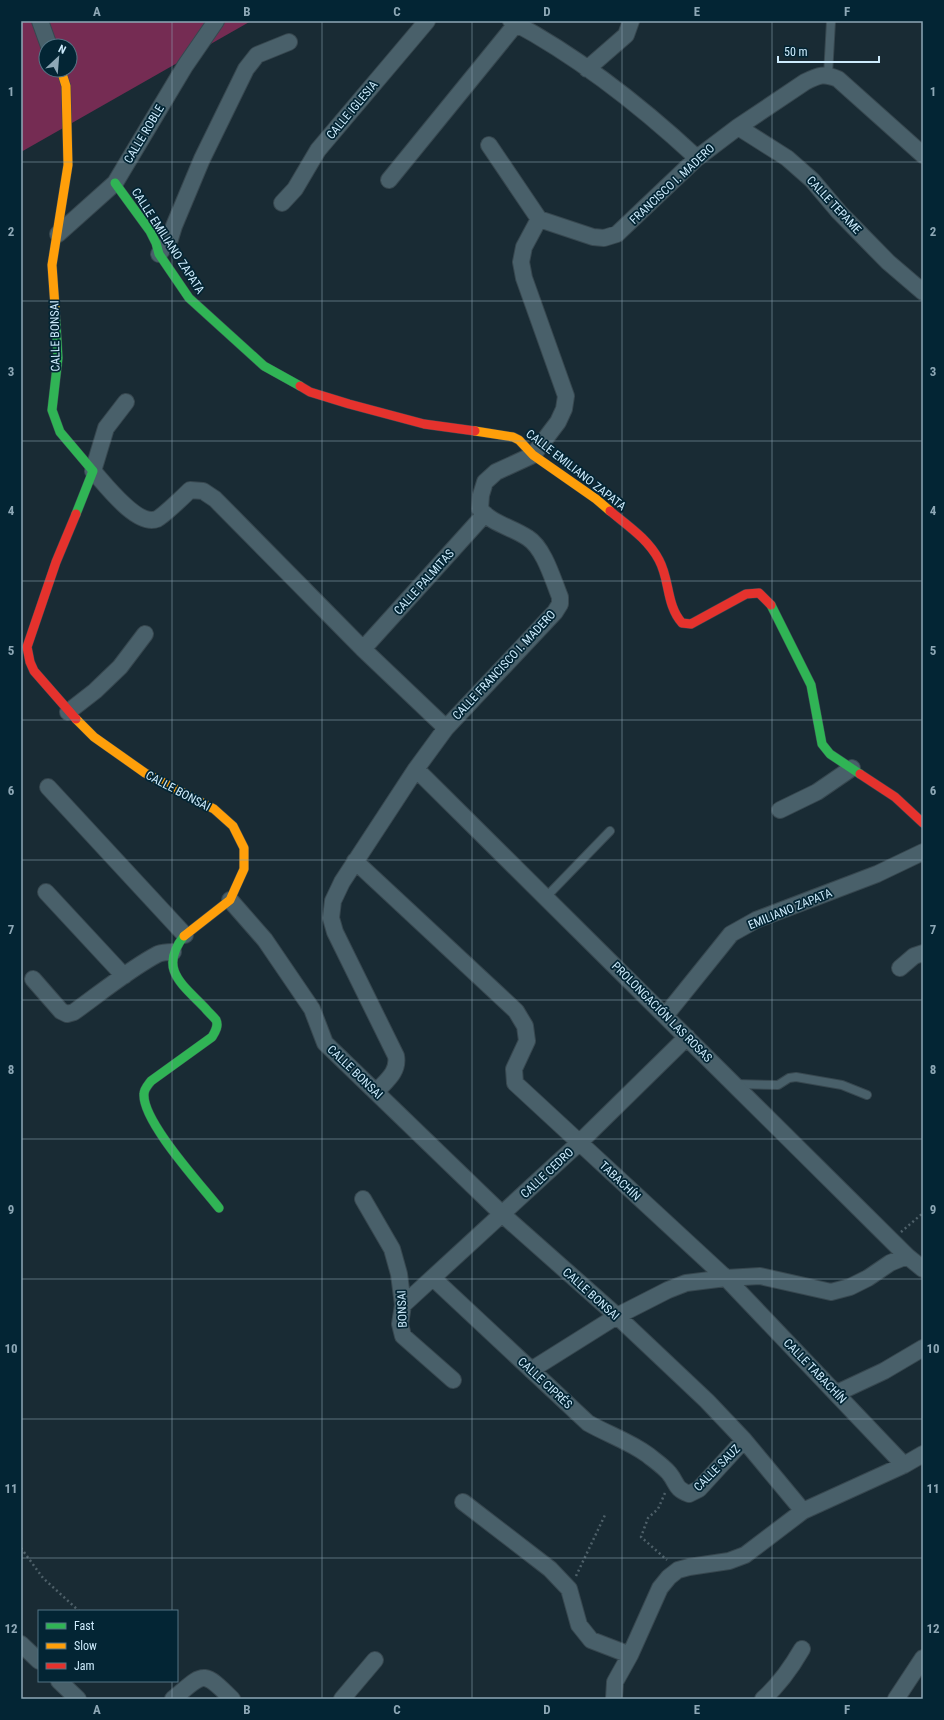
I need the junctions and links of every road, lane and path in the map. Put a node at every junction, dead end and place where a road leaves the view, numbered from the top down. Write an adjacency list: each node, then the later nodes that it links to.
1 (40, 21): 7 (street)
2 (216, 21): 17 (street, CALLE ROBLE)
3 (427, 21): 18 (street, CALLE IGLESIA)
4 (631, 21): 9 (street)
5 (831, 21): 10 (lane)
6 (520, 23): 9 (street); 16 (street)
7 (46, 38)
8 (289, 42): 21 (street)
9 (587, 69): 15 (street)
10 (828, 75): 12 (street, FRANCISCO I. MADERO); 14 (street)
11 (64, 78): 20 (street, CALLE BONSAI)
12 (738, 127): 15 (street, FRANCISCO I. MADERO); 22 (street, CALLE TEPAME)
13 (489, 145): 19 (street)
14 (923, 155)
15 (697, 158): 19 (street, FRANCISCO I. MADERO)
16 (389, 180)
17 (115, 182): 20 (street, CALLE ROBLE); 21 (street, CALLE EMILIANO ZAPATA)
18 (282, 203)
19 (539, 219): 24 (street)
20 (58, 234): 25 (street, CALLE BONSAI)
21 (159, 254): 24 (street, CALLE EMILIANO ZAPATA)
22 (923, 292)
23 (126, 402): 25 (street)
24 (533, 455): 26 (street); 32 (street, CALLE EMILIANO ZAPATA)
25 (93, 471): 28 (street); 29 (street, CALLE BONSAI)
26 (485, 514): 28 (street, CALLE PALMITAS); 31 (street, CALLE FRANCISCO I. MADERO)
27 (145, 634): 30 (street)
28 (364, 649): 31 (street)
29 (25, 659): 30 (street, CALLE BONSAI)
30 (68, 712): 42 (street, CALLE BONSAI)
31 (446, 728): 33 (street, CALLE FRANCISCO I. MADERO)
32 (852, 768): 35 (street); 36 (street, CALLE EMILIANO ZAPATA)
33 (416, 769): 39 (street, CALLE FRANCISCO I. MADERO); 41 (street, PROLONGACIÓN LAS ROSAS)
34 (48, 787): 43 (street)
35 (780, 810)
36 (923, 823)
37 (610, 831): 41 (lane)
38 (923, 852): 49 (street, EMILIANO ZAPATA)
39 (355, 860): 52 (street, CALLE FRANCISCO I. MADERO); 54 (street, TABACHÍN)
40 (46, 892): 47 (street)
41 (546, 897): 49 (street, PROLONGACIÓN LAS ROSAS)
42 (230, 900): 43 (street); 52 (street, CALLE BONSAI)
43 (185, 935): 44 (street)
44 (173, 952): 47 (street); 56 (street)
45 (923, 953): 46 (street)
46 (900, 968)
47 (124, 976): 48 (street)
48 (33, 979)
49 (665, 1016): 50 (street, PROLONGACIÓN LAS ROSAS)
50 (687, 1037): 51 (street, PROLONGACIÓN LAS ROSAS); 54 (street, CALLE CEDRO)
51 (734, 1084): 53 (lane); 59 (street, PROLONGACIÓN LAS ROSAS)
52 (376, 1092): 58 (street, CALLE BONSAI)
53 (867, 1095)
54 (579, 1143): 58 (street, CALLE CEDRO); 63 (street, TABACHÍN)
55 (363, 1199): 64 (street, BONSAI)
56 (219, 1208)
57 (923, 1213): 59 (path)
58 (502, 1214): 62 (street, CALLE CEDRO); 65 (street, CALLE BONSAI)
59 (891, 1240): 60 (street, PROLONGACIÓN LAS ROSAS)
60 (907, 1256): 61 (street, PROLONGACIÓN LAS ROSAS); 63 (street)
61 (923, 1269)
62 (433, 1278): 64 (street, CALLE CEDRO); 67 (street, CALLE CIPRÉS)
63 (726, 1278): 65 (street); 69 (street, CALLE TABACHÍN)
64 (403, 1305): 68 (street, BONSAI)
65 (617, 1316): 67 (street); 70 (street, CALLE BONSAI)
66 (923, 1348): 69 (street)
67 (531, 1370): 73 (street, CALLE CIPRÉS)
68 (454, 1380)
69 (837, 1393): 72 (street, CALLE TABACHÍN)
70 (744, 1440): 74 (street, CALLE SAUZ); 76 (street, CALLE BONSAI)
71 (923, 1454): 72 (street)
72 (904, 1465): 76 (street)
73 (669, 1473): 74 (street, CALLE CIPRÉS); 79 (path)
74 (689, 1494)
75 (463, 1502): 80 (street)
76 (803, 1511): 79 (street)
77 (605, 1515): 80 (path)
78 (21, 1548): 81 (path)
79 (678, 1570): 84 (street)
80 (569, 1589): 84 (street)
81 (78, 1610)
82 (21, 1644): 86 (street)
83 (802, 1649): 94 (street)
84 (630, 1655): 93 (street)
85 (923, 1658): 95 (street)
86 (38, 1660)
87 (375, 1660): 92 (street)
88 (60, 1682): 89 (street)
89 (78, 1699)
90 (173, 1699): 91 (street)
91 (232, 1699)
92 (342, 1699)
93 (614, 1699)
94 (763, 1699)
95 (896, 1699)

